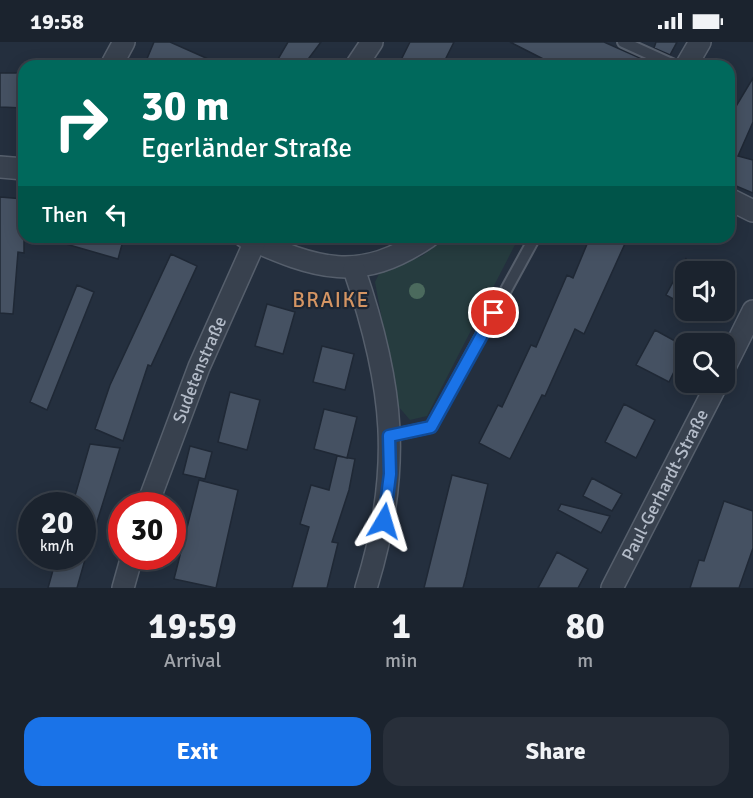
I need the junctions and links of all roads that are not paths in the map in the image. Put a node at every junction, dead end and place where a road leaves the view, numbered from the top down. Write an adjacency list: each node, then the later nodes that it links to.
1 (123, 42): 5 (street)
2 (372, 42): 6 (street)
3 (623, 42): 7 (lane)
4 (700, 42): 8 (street)
5 (114, 60)
6 (360, 60)
7 (663, 60)
8 (690, 60)
9 (0, 167): 10 (street)
10 (18, 168)
11 (735, 202): 12 (street)
12 (753, 210)
13 (250, 243): 22 (street, Sudetenstraße)
14 (265, 243): 17 (street)
15 (419, 243): 17 (street)
16 (532, 243): 21 (lane)
17 (354, 269): 21 (street)
18 (753, 311): 19 (street)
19 (735, 347)
20 (712, 393): 26 (street, Paul-Gerhardt-Straße)
21 (389, 436): 25 (street)
22 (152, 492)
23 (128, 570): 24 (street)
24 (123, 588)
25 (366, 588)
26 (612, 588)

